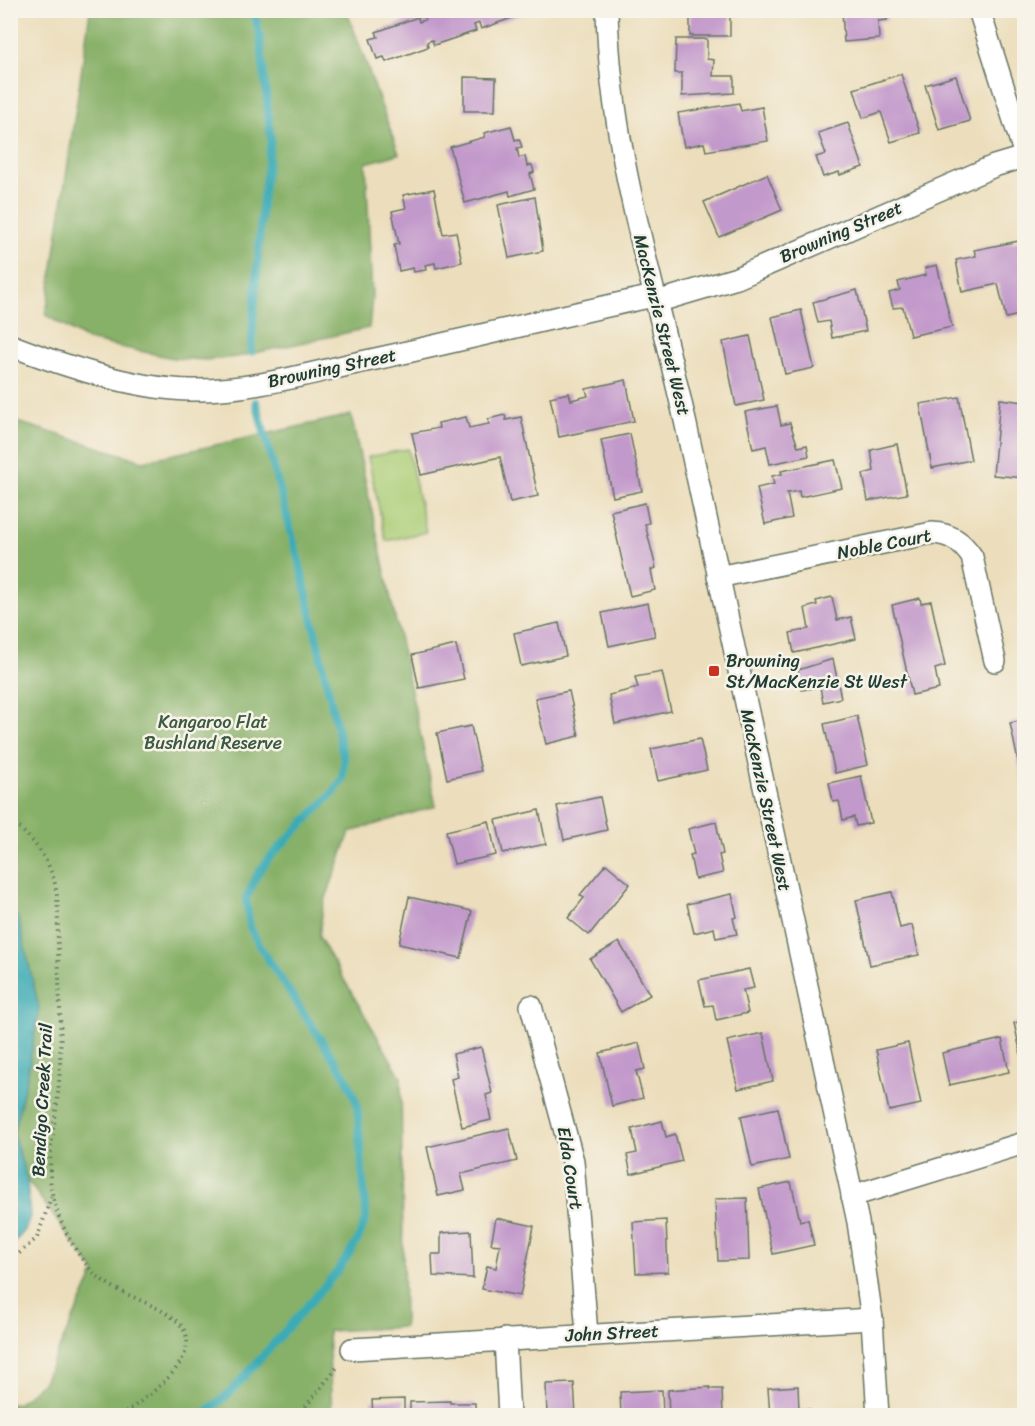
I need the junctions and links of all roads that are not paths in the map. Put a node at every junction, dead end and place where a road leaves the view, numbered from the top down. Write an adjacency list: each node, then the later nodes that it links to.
1 (607, 10): 5 (street, MacKenzie Street West)
2 (979, 10): 3 (street)
3 (1024, 152)
4 (1024, 158): 5 (street, Browning Street)
5 (655, 299): 6 (street, Browning Street); 7 (street, MacKenzie Street West)
6 (10, 345)
7 (718, 577): 8 (street, Noble Court); 11 (street, MacKenzie Street West)
8 (995, 661)
9 (531, 1006): 13 (street, Elda Court)
10 (1024, 1143): 11 (street)
11 (852, 1196): 12 (street, MacKenzie Street West)
12 (872, 1319): 13 (street, John Street); 17 (street, MacKenzie Street West)
13 (587, 1334): 14 (street, John Street)
14 (505, 1339): 15 (street, John Street); 16 (street)
15 (352, 1349)
16 (509, 1416)
17 (878, 1416)

